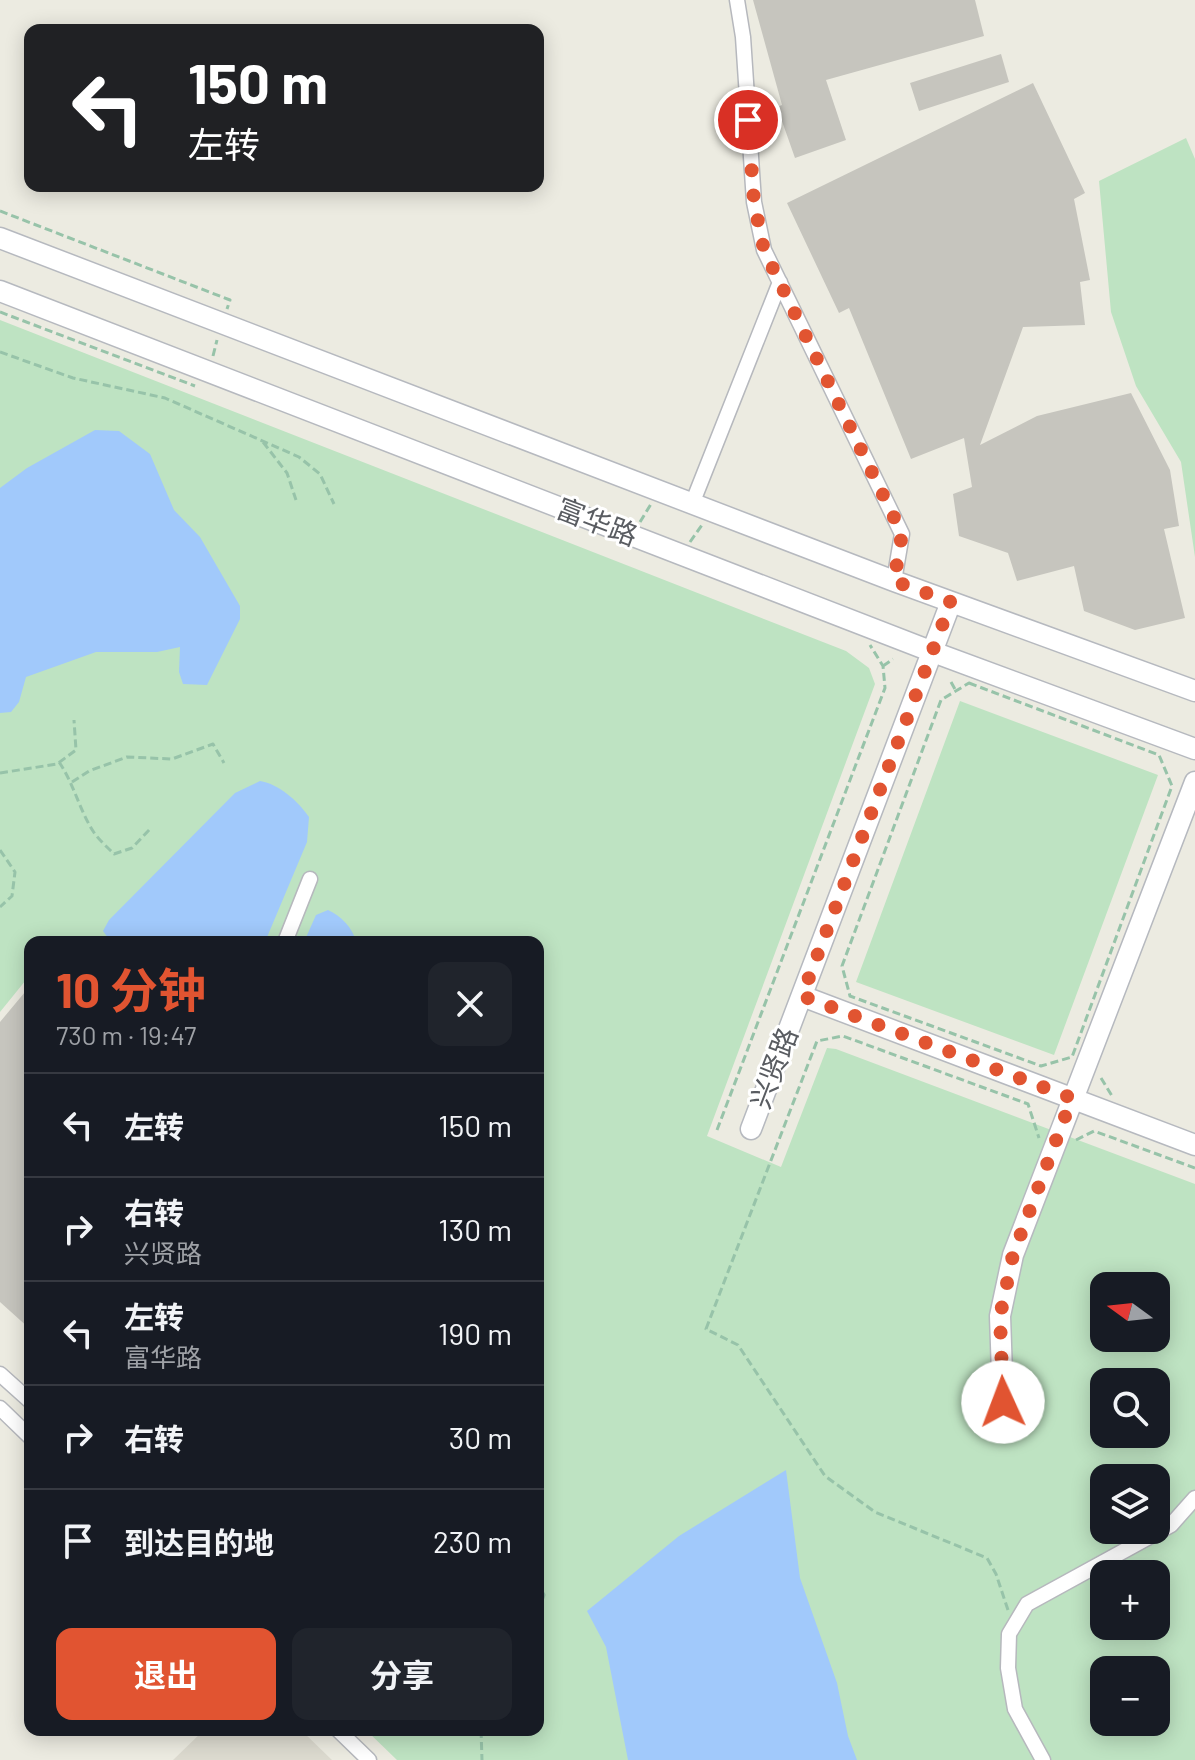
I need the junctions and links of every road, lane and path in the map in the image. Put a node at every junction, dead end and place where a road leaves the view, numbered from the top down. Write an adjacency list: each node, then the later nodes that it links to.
1 (737, 0): 4 (street)
2 (0, 211): 6 (path)
3 (0, 238): 16 (street, 富华路)
4 (780, 282): 16 (street); 19 (street)
5 (0, 291): 22 (street, 富华路)
6 (230, 300)
7 (0, 312): 11 (path)
8 (218, 334): 10 (path)
9 (0, 352): 12 (path)
10 (212, 360)
11 (201, 389)
12 (261, 439): 14 (path); 15 (path)
13 (654, 498): 17 (path)
14 (296, 500)
15 (334, 504)
16 (700, 511): 18 (path); 19 (street, 富华路)
17 (640, 522)
18 (690, 542)
19 (894, 581): 20 (street, 富华路)
20 (951, 602): 22 (street, 兴贤路); 27 (street, 富华路)
21 (868, 642): 24 (path)
22 (933, 652): 29 (street, 富华路); 40 (street, 兴贤路)
23 (893, 659): 24 (path)
24 (883, 666): 45 (path)
25 (951, 682): 26 (path)
26 (956, 691): 26 (path)
27 (1195, 691)
28 (74, 720): 30 (path)
29 (1195, 749)
30 (59, 762): 32 (path); 33 (path)
31 (224, 763): 33 (path)
32 (0, 773)
33 (72, 782): 35 (path)
34 (1195, 782): 43 (street)
35 (151, 828)
36 (0, 850): 38 (path)
37 (310, 879): 39 (street)
38 (0, 907)
39 (287, 936)
40 (802, 996): 43 (street); 44 (street, 兴贤路)
41 (1098, 1072): 42 (path)
42 (1112, 1097)
43 (1072, 1098): 47 (street); 52 (street)
44 (751, 1129)
45 (717, 1130)
46 (1074, 1141): 49 (path)
47 (1195, 1145)
48 (1034, 1150): 56 (path)
49 (1195, 1168)
50 (0, 1374): 51 (street)
51 (24, 1396)
52 (1003, 1402)
53 (0, 1408): 54 (street)
54 (24, 1431)
55 (1195, 1498): 56 (street)
56 (1009, 1634): 61 (street)
57 (344, 1736): 59 (street)
58 (481, 1736): 60 (path)
59 (369, 1760)
60 (482, 1760)
61 (1043, 1760)

